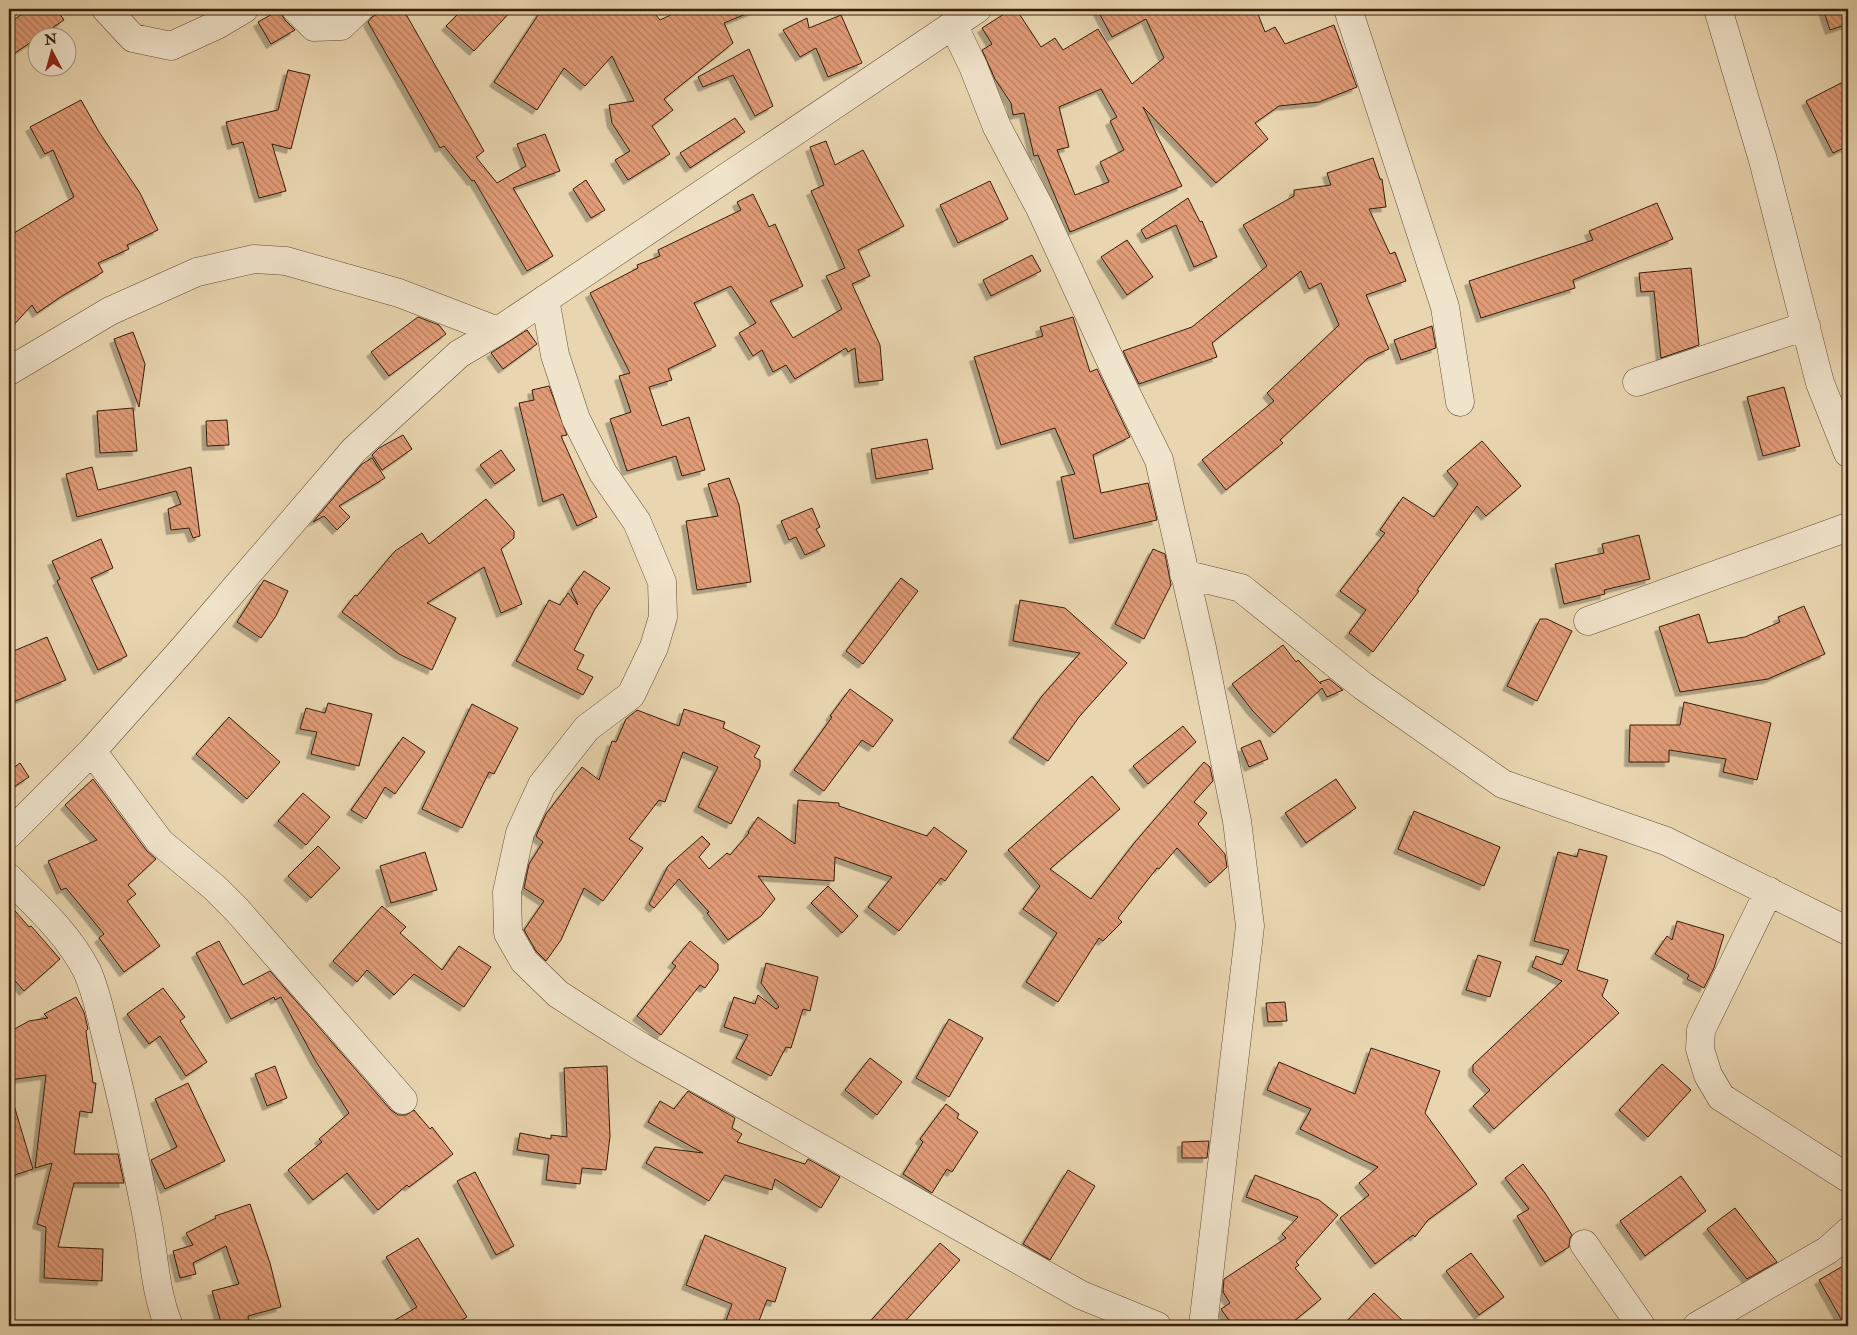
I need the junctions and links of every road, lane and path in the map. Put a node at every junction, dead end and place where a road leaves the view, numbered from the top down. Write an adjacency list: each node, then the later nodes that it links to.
1 (106, 9): 2 (street)
2 (244, 9)
3 (296, 9): 4 (street)
4 (359, 9)
5 (978, 9): 8 (street)
6 (1348, 9): 14 (street)
7 (1718, 9): 10 (street)
8 (953, 25): 9 (street); 18 (street)
9 (545, 299): 11 (street); 30 (street)
10 (1806, 326): 13 (street); 15 (street)
11 (498, 331): 12 (street); 20 (street)
12 (9, 371)
13 (1636, 382)
14 (1460, 402)
15 (1843, 426): 16 (street)
16 (1848, 453)
17 (1848, 527): 19 (street)
18 (1184, 574): 23 (street); 31 (street)
19 (1588, 620)
20 (92, 751): 21 (street); 25 (street)
21 (9, 834)
22 (9, 878): 29 (street)
23 (1769, 891): 24 (street); 26 (street)
24 (1848, 931)
25 (403, 1100)
26 (1848, 1178)
27 (1848, 1232): 33 (street)
28 (1584, 1244): 32 (street)
29 (169, 1326)
30 (1157, 1326)
31 (1204, 1326)
32 (1641, 1326)
33 (1697, 1326)

